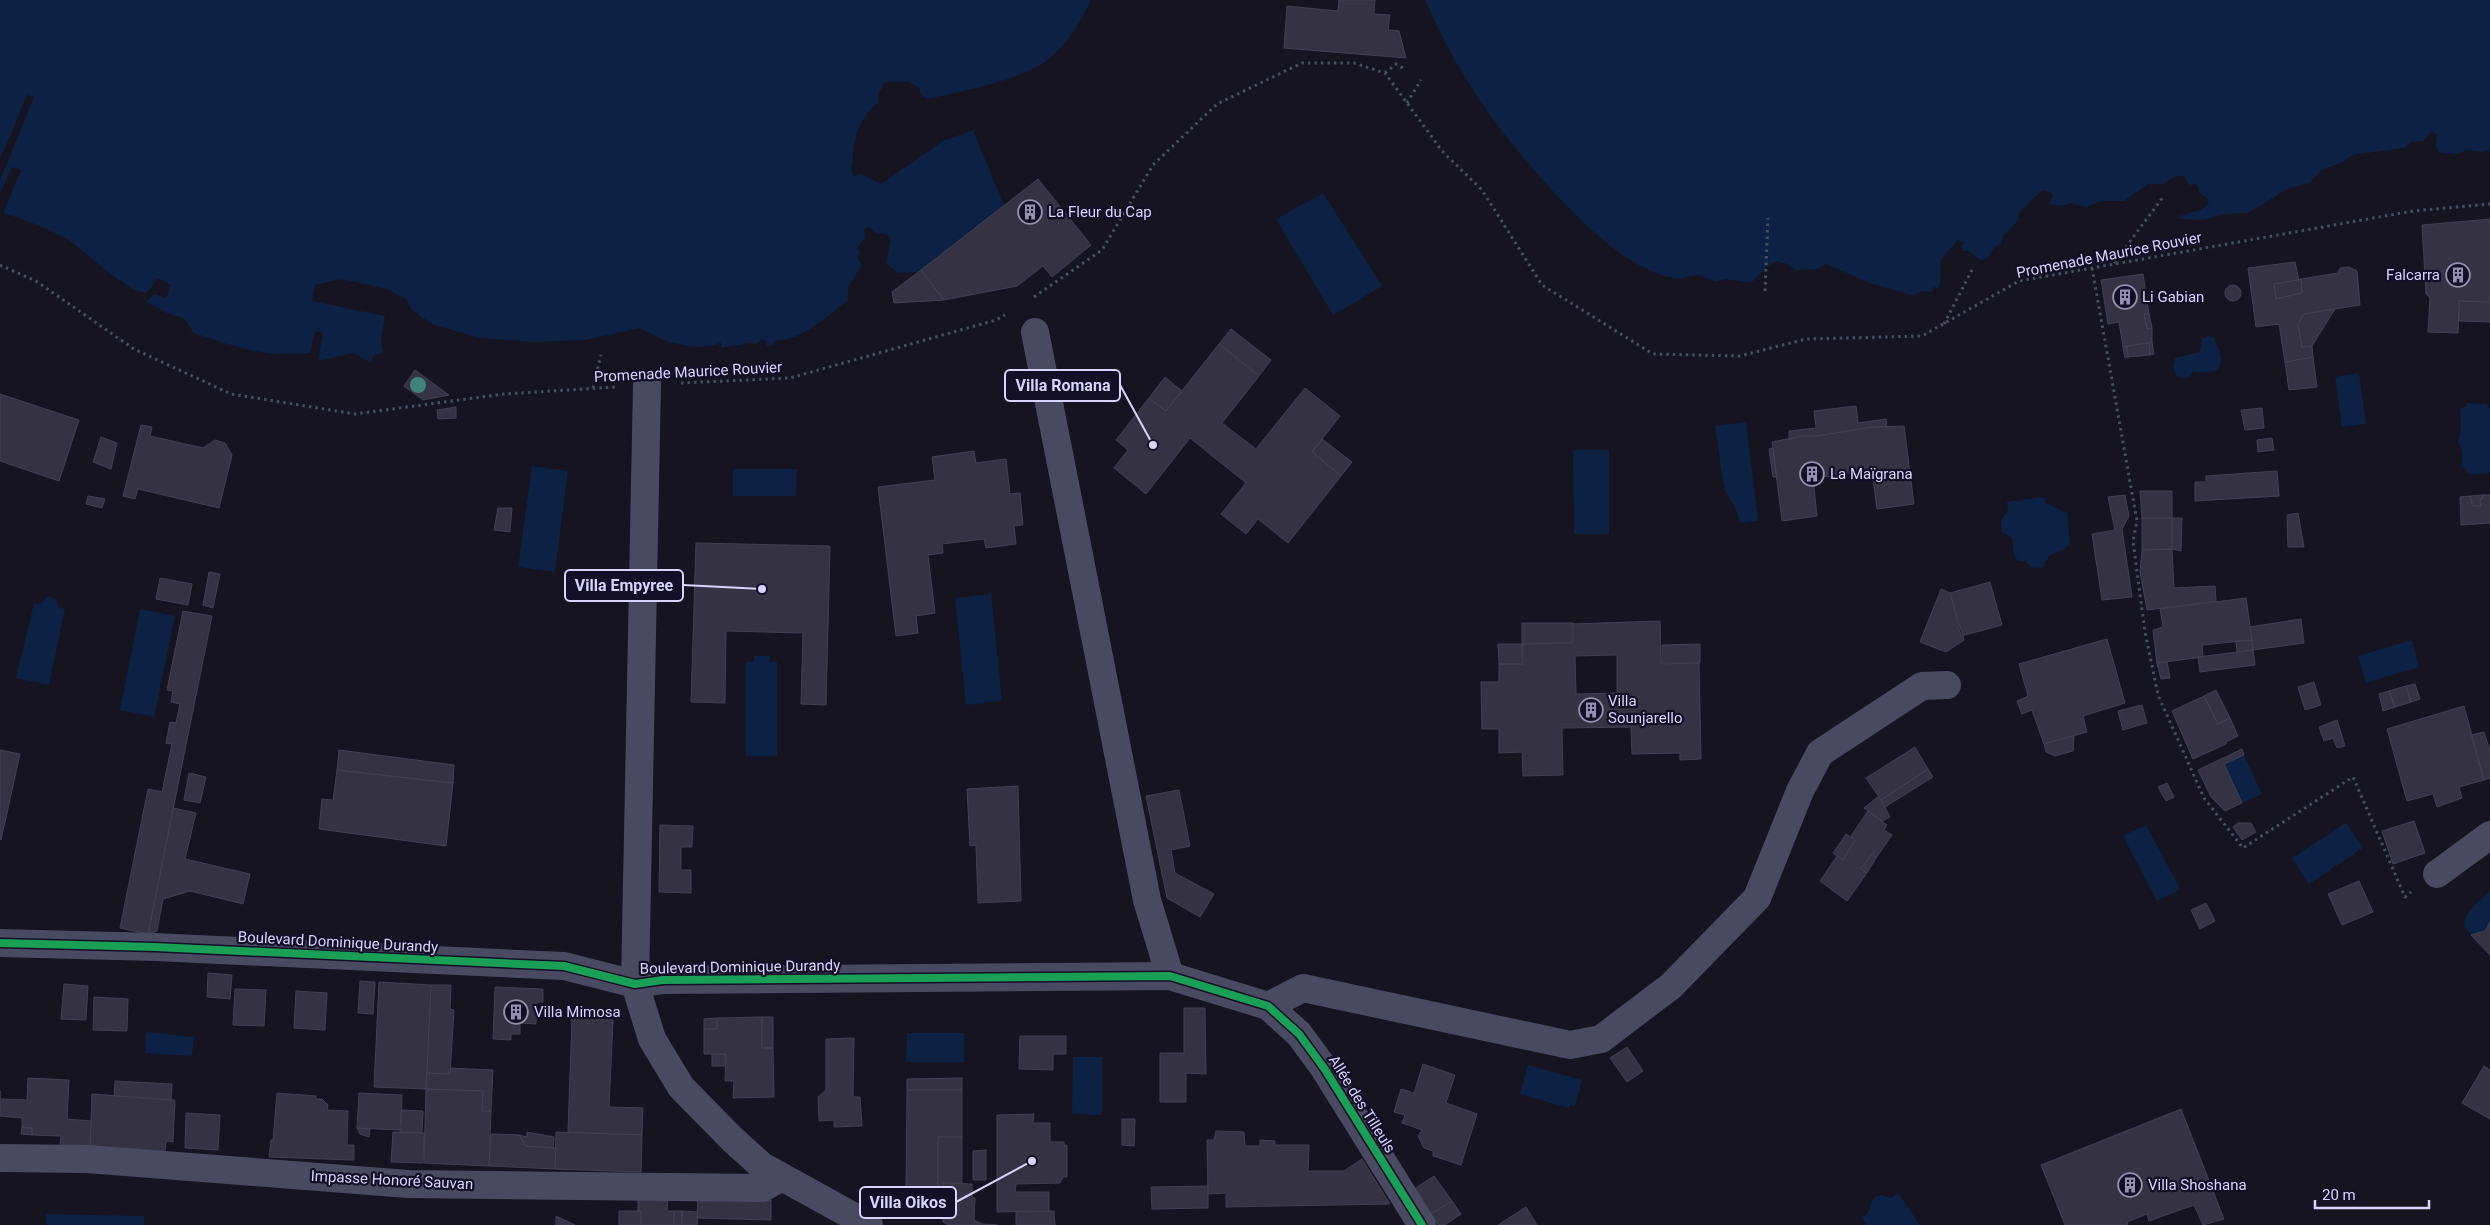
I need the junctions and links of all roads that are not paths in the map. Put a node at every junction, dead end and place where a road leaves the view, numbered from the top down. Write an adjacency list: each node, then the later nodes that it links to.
1 (1034, 332): 7 (street)
2 (647, 384): 8 (street)
3 (1947, 685): 9 (street)
4 (2490, 835): 5 (street)
5 (2437, 874)
6 (0, 943): 8 (street, Boulevard Dominique Durandy)
7 (1170, 976): 8 (street, Boulevard Dominique Durandy); 9 (street, Boulevard Dominique Durandy)
8 (634, 984): 11 (street)
9 (1268, 1006): 13 (street, Allée des Tilleuls)
10 (0, 1158): 11 (street, Impasse Honoré Sauvan)
11 (782, 1177): 12 (street)
12 (869, 1225)
13 (1422, 1225)

